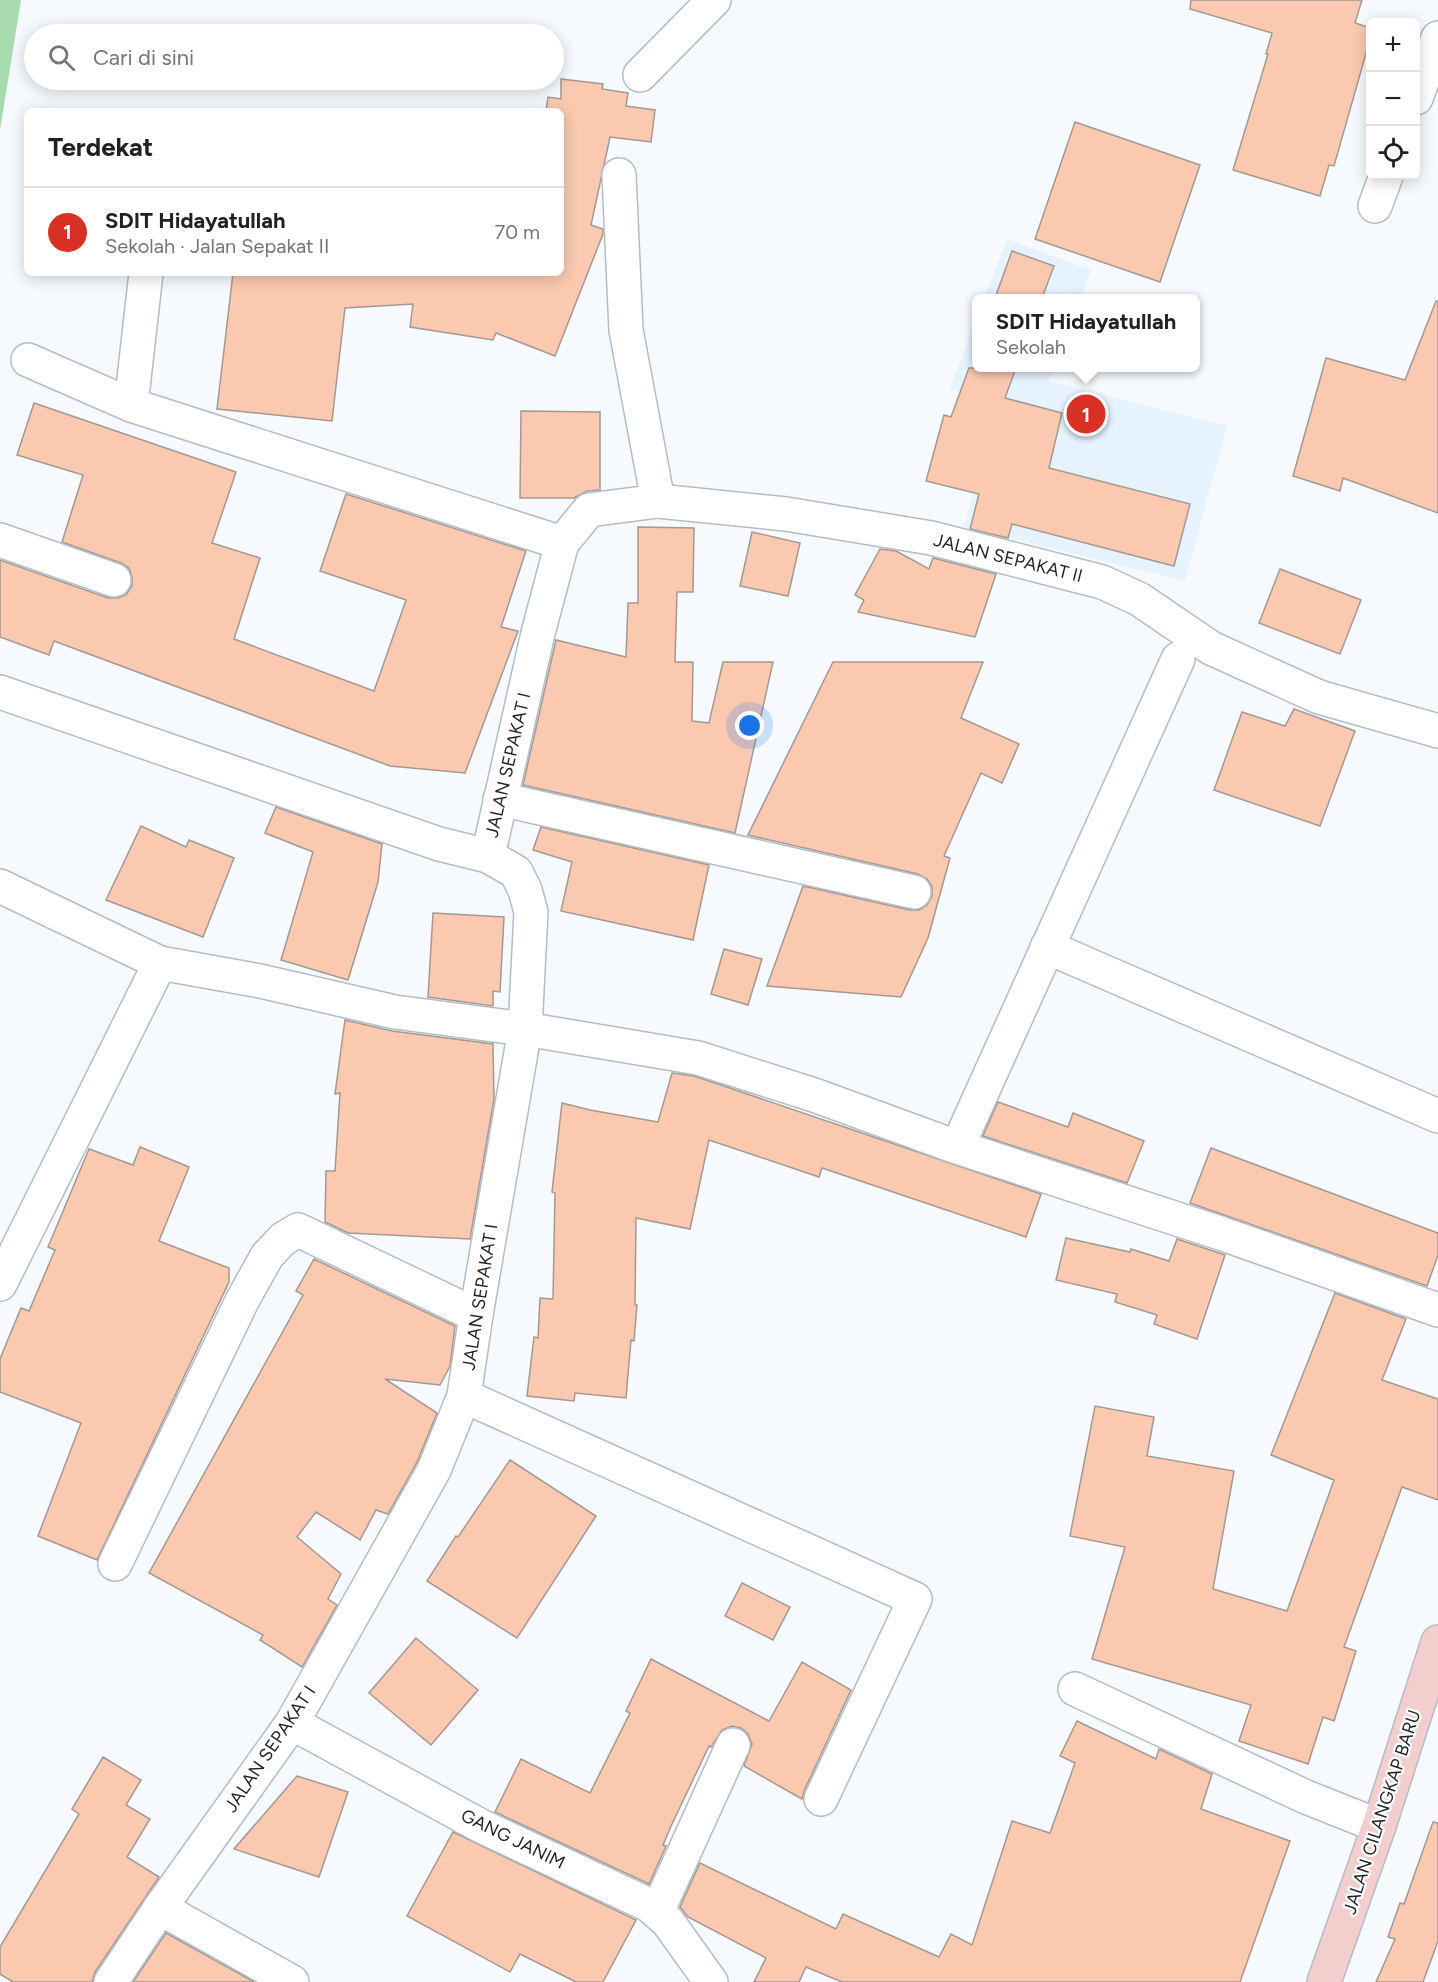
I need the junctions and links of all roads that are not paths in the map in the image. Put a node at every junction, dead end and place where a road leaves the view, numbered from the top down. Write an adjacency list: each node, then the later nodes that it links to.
1 (714, 0): 3 (street)
2 (1438, 38): 4 (street)
3 (640, 75)
4 (1420, 87)
5 (619, 175): 11 (street)
6 (1385, 180): 7 (street)
7 (1375, 206)
8 (146, 276): 10 (street)
9 (28, 360): 10 (street)
10 (131, 405): 13 (street)
11 (658, 501): 13 (street, JALAN SEPAKAT II); 17 (street, JALAN SEPAKAT II)
12 (0, 540): 14 (street)
13 (562, 543): 18 (street, JALAN SEPAKAT I)
14 (114, 580)
15 (1178, 659): 22 (street)
16 (0, 692): 19 (street)
17 (1438, 731)
18 (500, 800): 19 (street, JALAN SEPAKAT I); 21 (street)
19 (488, 856): 24 (street, JALAN SEPAKAT I)
20 (0, 886): 23 (street)
21 (914, 892)
22 (1047, 947): 25 (street); 26 (street)
23 (160, 963): 24 (street); 27 (street)
24 (525, 1029): 28 (street); 29 (street, JALAN SEPAKAT I)
25 (1438, 1116)
26 (965, 1130)
27 (0, 1284)
28 (1438, 1310)
29 (476, 1315): 30 (street, JALAN SEPAKAT I); 31 (street)
30 (464, 1396): 34 (street, JALAN SEPAKAT I); 36 (street)
31 (115, 1564)
32 (1438, 1642): 37 (street, JALAN CILANGKAP BARU)
33 (1075, 1689): 37 (street)
34 (292, 1724): 38 (street, JALAN SEPAKAT I); 39 (street, GANG JANIM)
35 (733, 1745): 39 (street)
36 (821, 1800)
37 (1379, 1826): 43 (street, JALAN CILANGKAP BARU)
38 (160, 1908): 40 (street, JALAN SEPAKAT I); 41 (street)
39 (657, 1912): 42 (street, GANG JANIM)
40 (111, 1982)
41 (292, 1982)
42 (711, 1982)
43 (1324, 1982)

